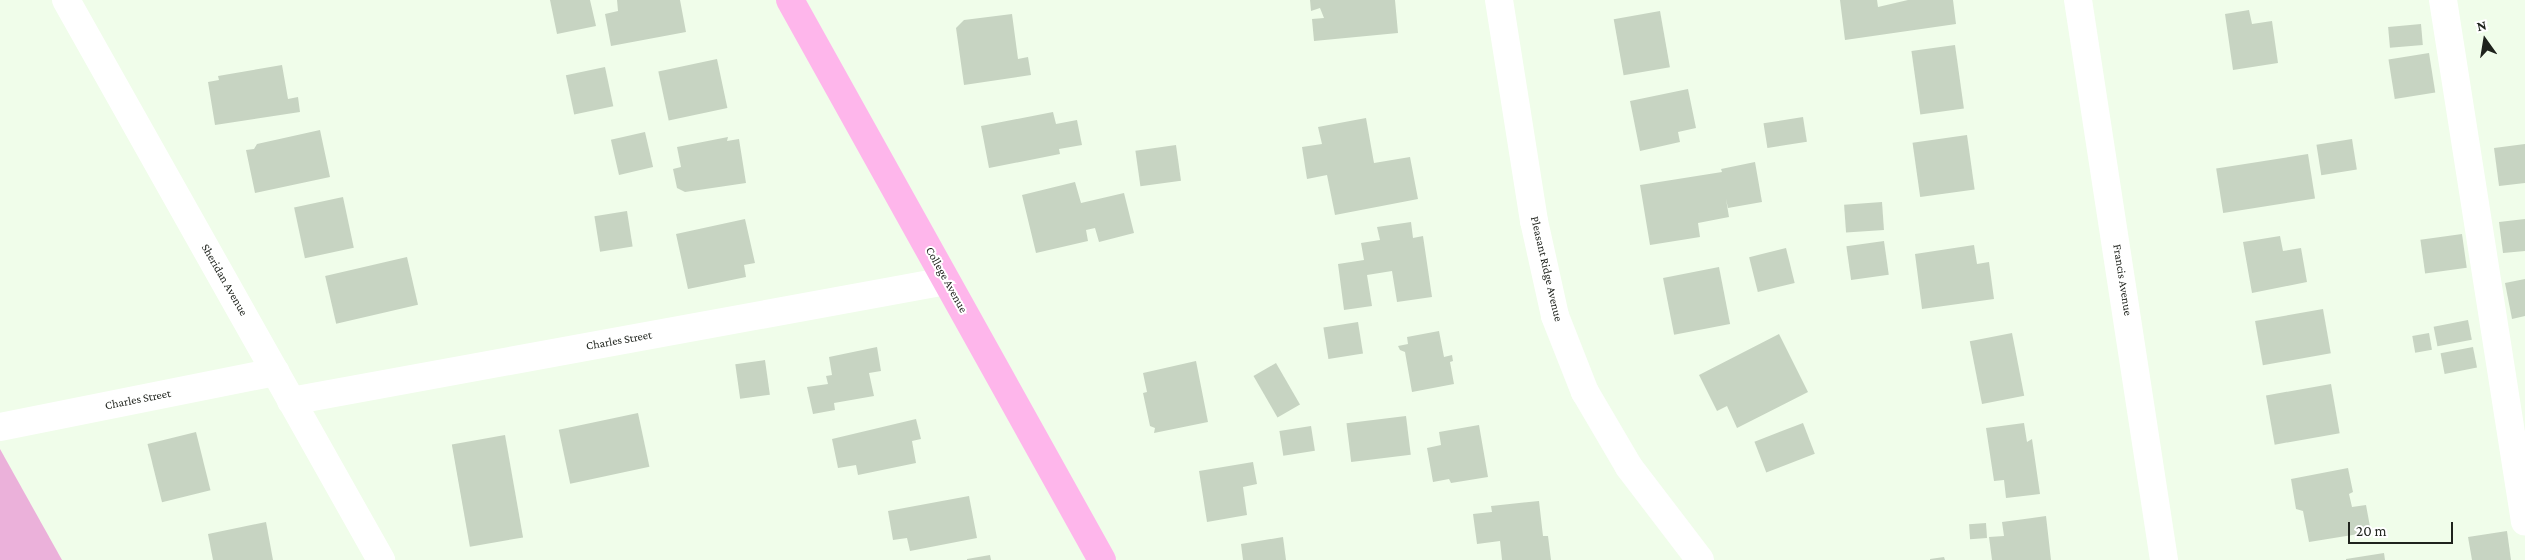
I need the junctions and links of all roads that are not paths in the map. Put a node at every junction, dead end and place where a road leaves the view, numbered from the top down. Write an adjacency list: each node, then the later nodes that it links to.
1 (66, 0): 7 (street, Sheridan Avenue)
2 (790, 0): 6 (main road, College Avenue)
3 (1499, 0): 13 (street, Pleasant Ridge Avenue)
4 (2078, 0): 14 (street, Francis Avenue)
5 (2443, 0): 10 (street)
6 (946, 281): 8 (street, Charles Street); 12 (main road, College Avenue)
7 (276, 372): 8 (street, Sheridan Avenue); 9 (street, Charles Street)
8 (291, 401): 11 (street, Sheridan Avenue)
9 (0, 427)
10 (2525, 522)
11 (381, 560)
12 (1102, 560)
13 (1700, 560)
14 (2164, 560)

